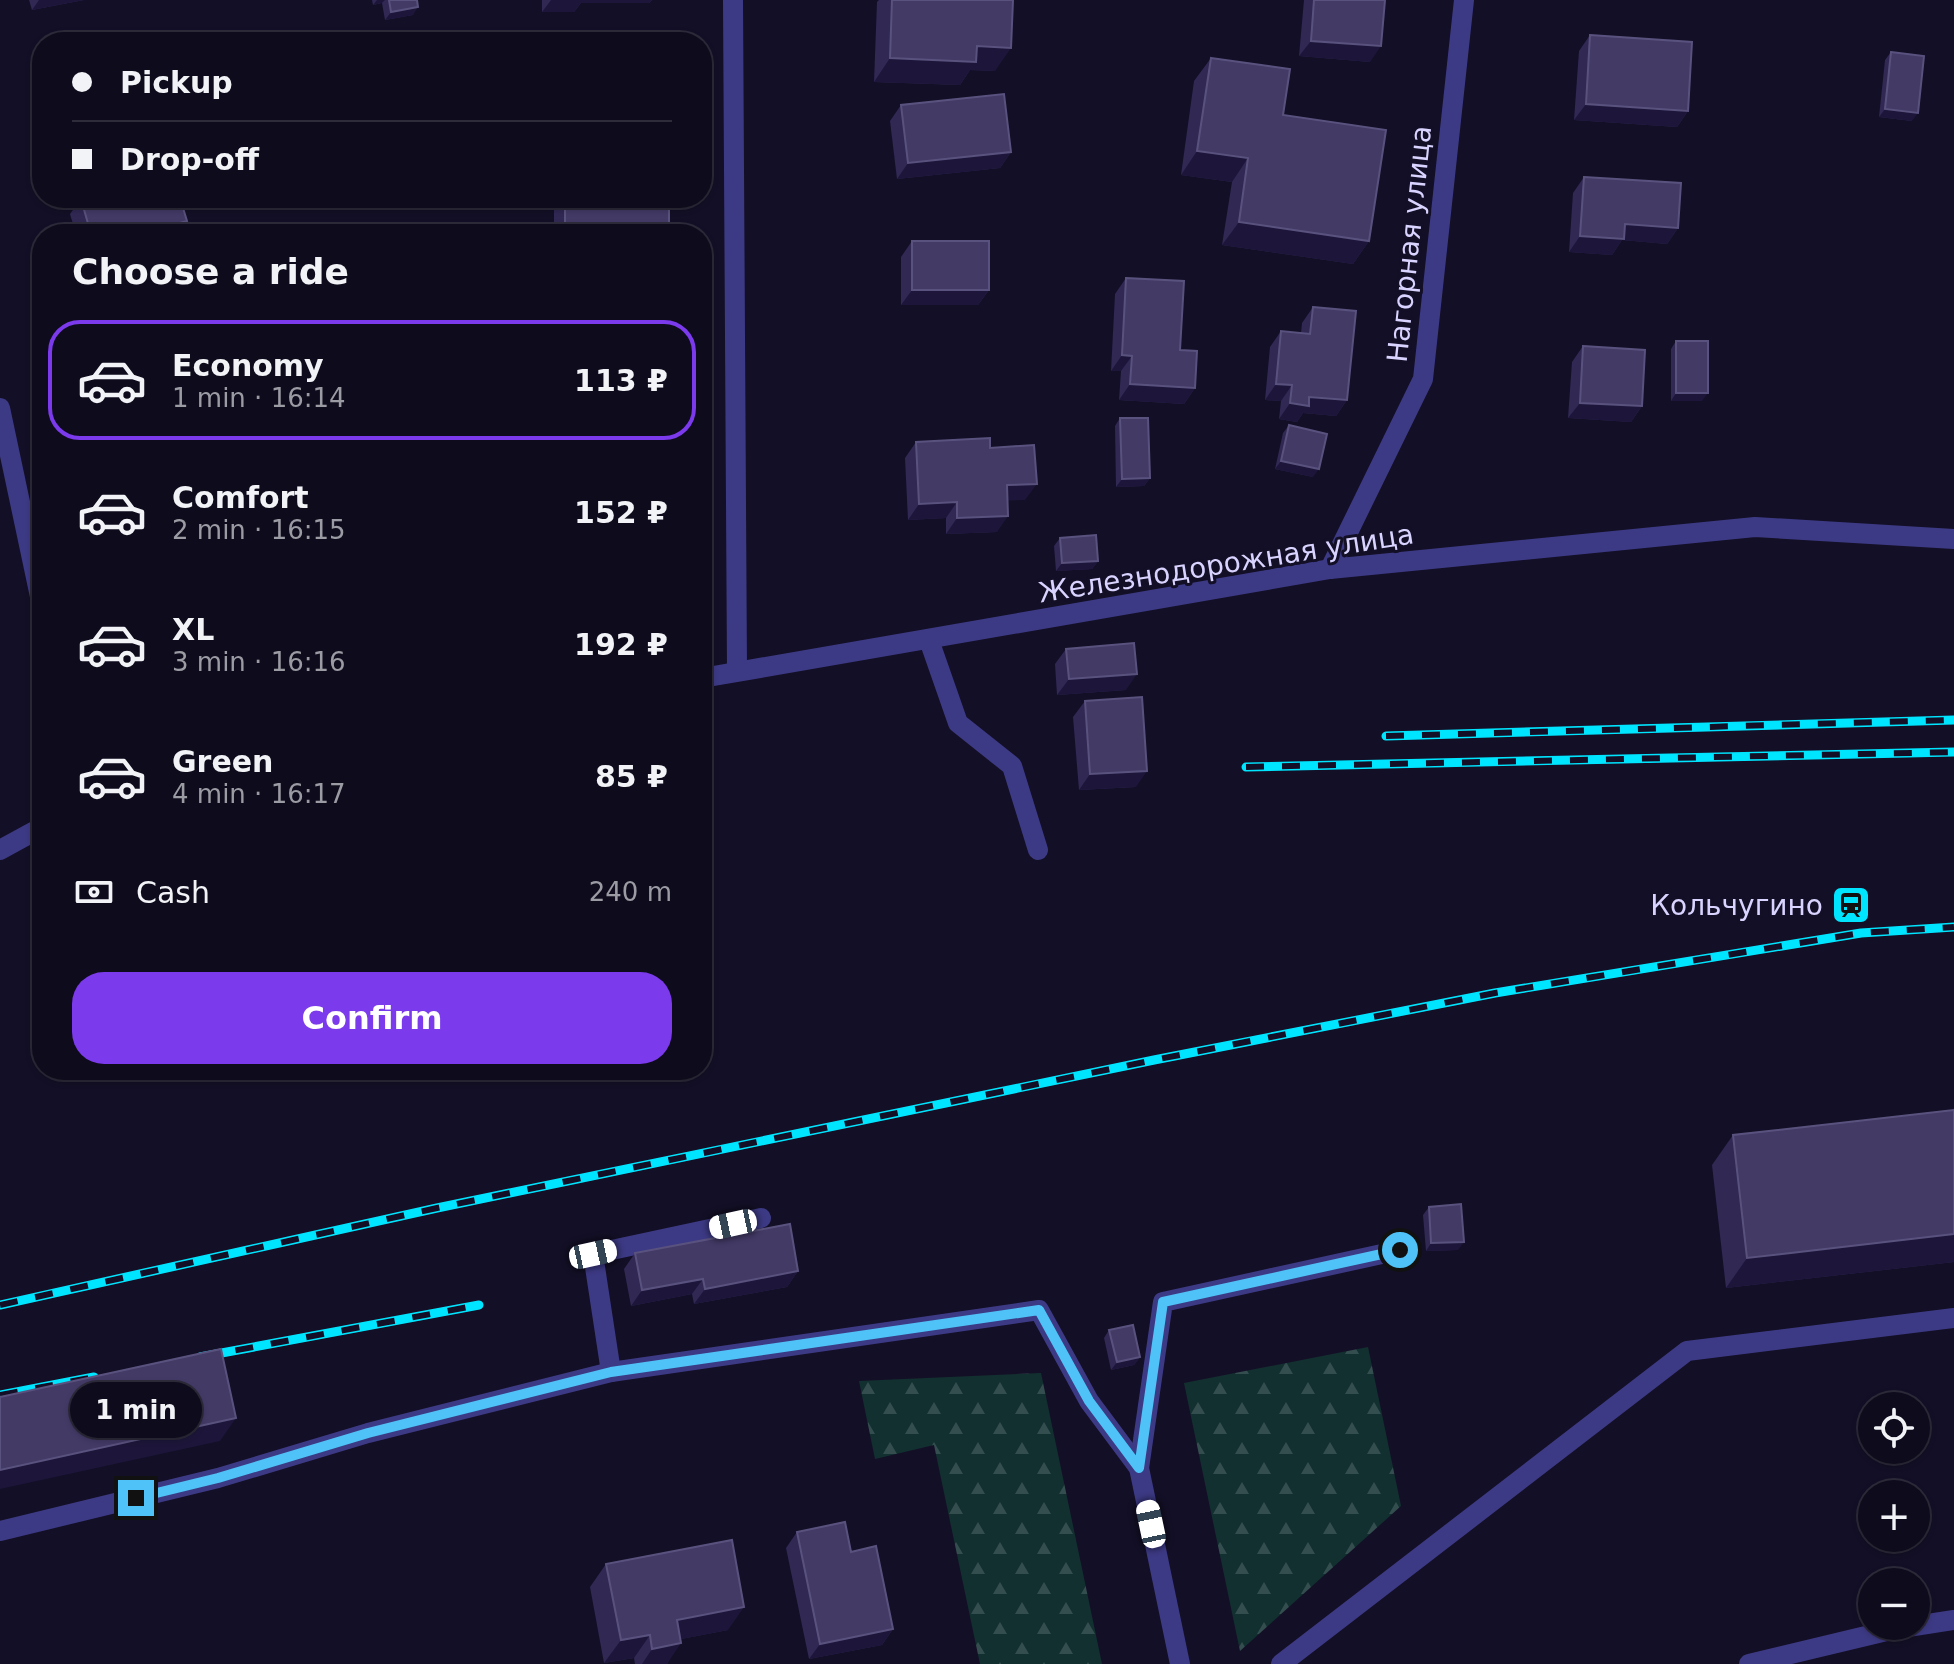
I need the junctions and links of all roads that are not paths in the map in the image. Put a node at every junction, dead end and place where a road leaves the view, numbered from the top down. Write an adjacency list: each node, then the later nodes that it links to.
1 (733, 0): 8 (street)
2 (1464, 0): 6 (street, Нагорная улица)
3 (0, 408): 5 (street)
4 (1954, 539): 6 (street, Железнодорожная улица)
5 (32, 559)
6 (1330, 569): 7 (street, Железнодорожная улица)
7 (929, 640): 8 (street, Железнодорожная улица); 12 (street)
8 (737, 671): 9 (street, Железнодорожная улица)
9 (712, 676)
10 (32, 832): 11 (street)
11 (0, 850)
12 (1038, 850)
13 (761, 1218): 16 (street)
14 (1400, 1250): 17 (street)
15 (1954, 1318): 21 (street)
16 (611, 1372): 17 (street); 18 (street)
17 (1139, 1468): 20 (street)
18 (0, 1531)
19 (1954, 1620): 22 (street)
20 (1180, 1664)
21 (1281, 1664)
22 (1749, 1664)

